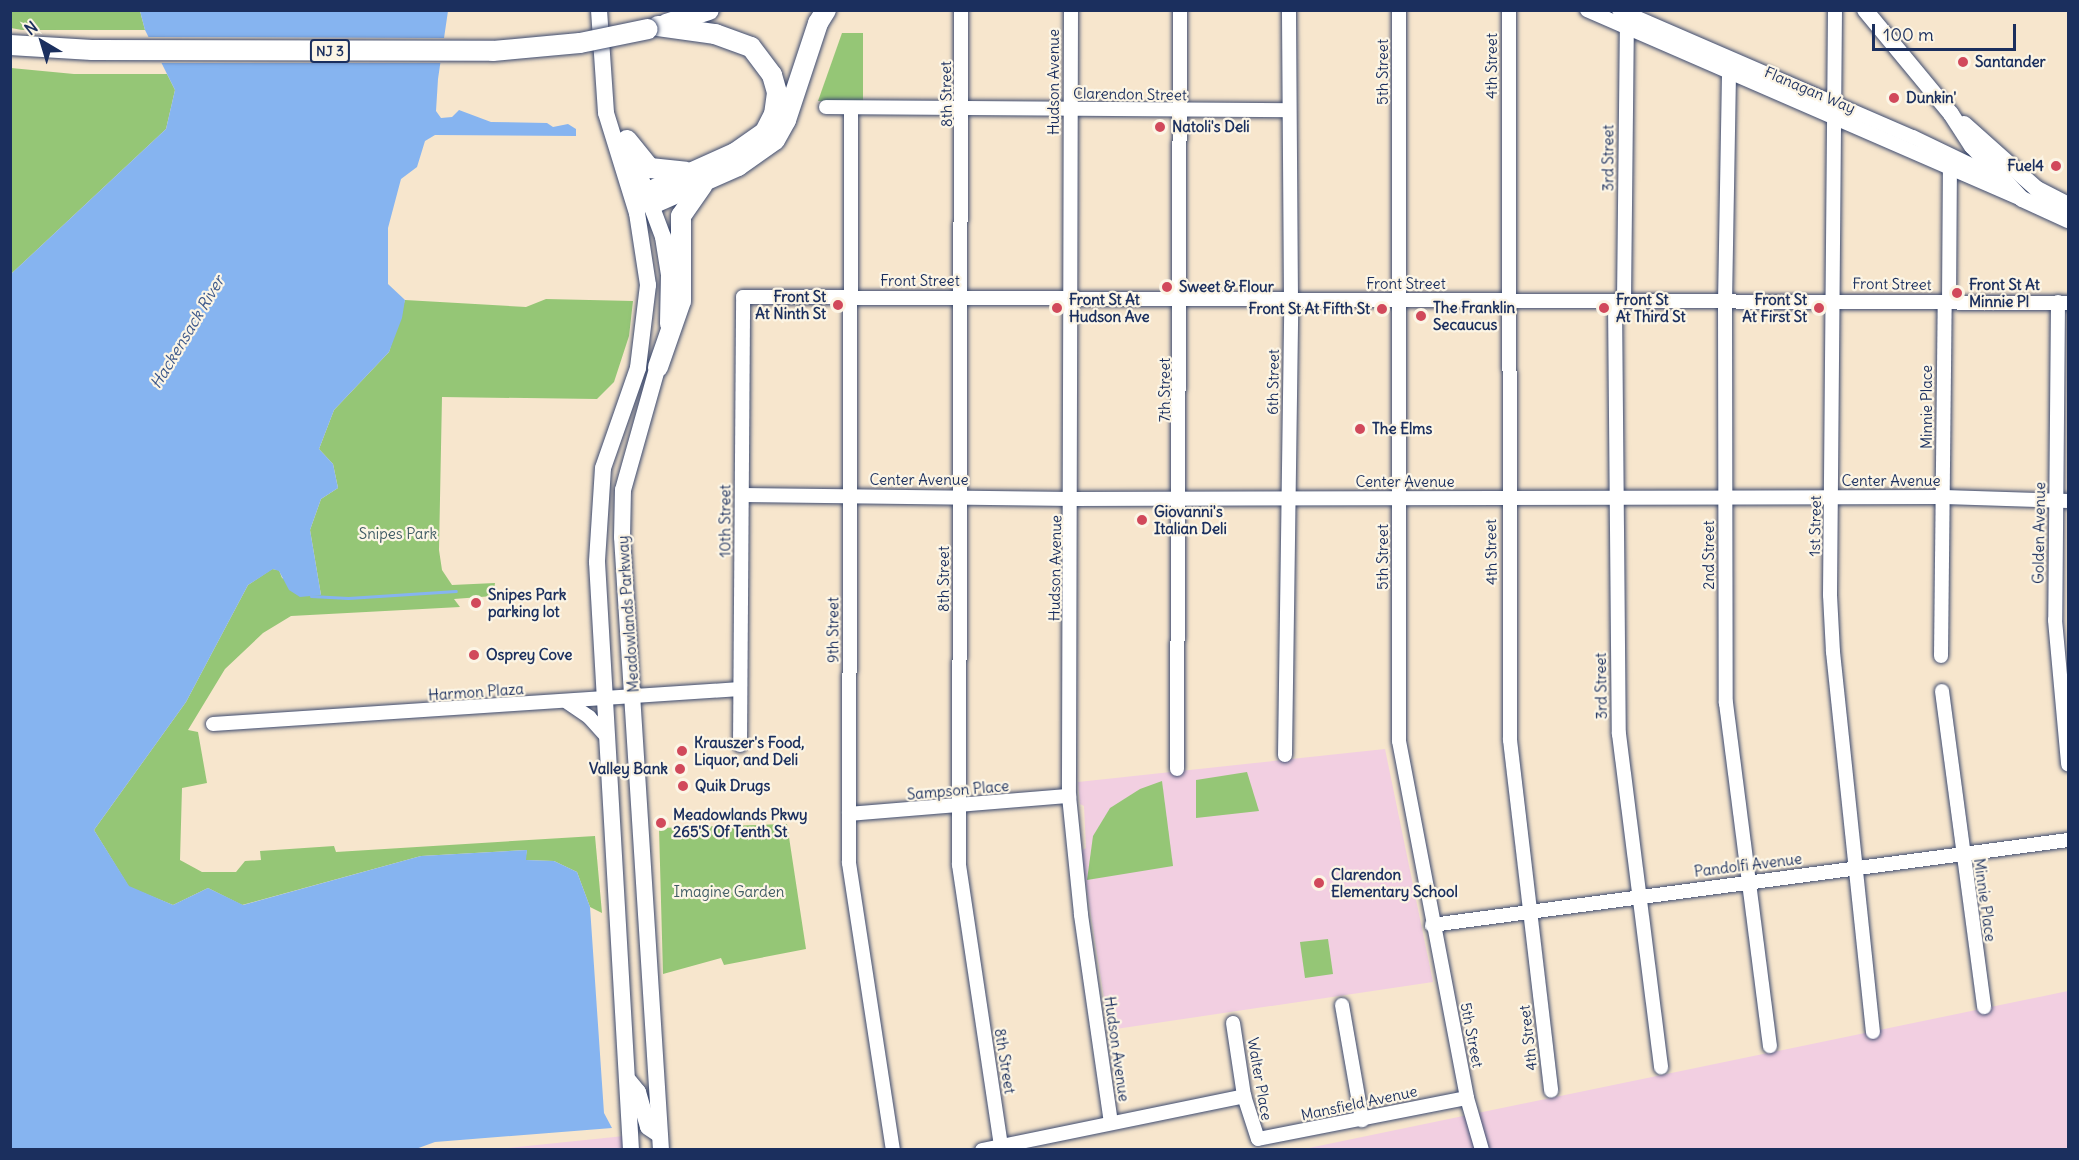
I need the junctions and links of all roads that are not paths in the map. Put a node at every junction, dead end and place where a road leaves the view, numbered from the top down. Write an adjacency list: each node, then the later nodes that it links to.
1 (600, 10): 25 (main road, Meadowlands Parkway)
2 (709, 10): 14 (highway, NJ 3)
3 (826, 10): 28 (highway)
4 (961, 10): 19 (street, 8th Street)
5 (1071, 10): 20 (street, Hudson Avenue)
6 (1180, 10): 22 (street, 7th Street)
7 (1289, 10): 21 (street, 6th Street)
8 (1399, 10): 41 (street, 5th Street)
9 (1509, 10): 42 (street, 4th Street)
10 (1587, 10): 13 (street, Flanagan Way)
11 (1865, 10): 24 (main road)
12 (1838, 13): 23 (street, 1st Street)
13 (1624, 18): 16 (street, Flanagan Way); 43 (street, 3rd Street)
14 (653, 27): 15 (highway, NJ 3, bridge); 28 (highway)
15 (10, 45)
16 (1732, 68): 23 (street, Flanagan Way); 44 (street, 2nd Street)
17 (826, 107): 18 (street, Clarendon Street)
18 (851, 108): 19 (street, Clarendon Street); 35 (street, 9th Street)
19 (963, 109): 20 (street, Clarendon Street); 36 (street, 8th Street)
20 (1070, 110): 22 (street, Clarendon Street); 37 (street, Hudson Avenue)
21 (1289, 110): 22 (street, Clarendon Street); 40 (street, 6th Street)
22 (1181, 111): 38 (street, 7th Street)
23 (1835, 112): 26 (street, Flanagan Way); 27 (street, Flanagan Way); 39 (street, 1st Street)
24 (1951, 114): 29 (main road); 30 (main road)
25 (620, 137): 28 (highway); 31 (main road, Meadowlands Parkway); 48 (main road, Meadowlands Parkway)
26 (1972, 164): 27 (street); 29 (street, Flanagan Way)
27 (1950, 168): 32 (street, Flanagan Way); 45 (street, Minnie Place)
28 (707, 172): 31 (highway); 47 (highway)
29 (2004, 181): 30 (street, Flanagan Way); 32 (main road)
30 (2042, 192): 33 (main road)
31 (648, 199): 47 (main road, Meadowlands Parkway); 48 (main road)
32 (2022, 199): 33 (main road)
33 (2067, 214)
34 (743, 297): 35 (street, Front Street); 49 (street, 10th Street)
35 (852, 297): 36 (street, Front Street); 50 (street, 9th Street)
36 (961, 297): 37 (street, Front Street); 51 (street, 8th Street)
37 (1071, 300): 38 (street, Front Street); 57 (street, Hudson Avenue)
38 (1181, 300): 40 (street, Front Street); 58 (street, 7th Street)
39 (1834, 300): 44 (street, Front Street); 45 (street, Front Street); 56 (street, 1st Street)
40 (1291, 301): 41 (street, Front Street); 59 (street, 6th Street)
41 (1400, 301): 42 (street, Front Street); 60 (street, 5th Street)
42 (1507, 301): 43 (street, Front Street); 52 (street, 4th Street)
43 (1619, 301): 44 (street, Front Street); 53 (street, 3rd Street)
44 (1725, 302): 54 (street, 2nd Street)
45 (1947, 302): 46 (street, Front Street); 55 (street, Minnie Place)
46 (2063, 303): 61 (street, Golden Avenue)
47 (658, 367): 65 (main road, Meadowlands Parkway)
48 (638, 368): 66 (main road, Meadowlands Parkway)
49 (742, 495): 50 (street, Center Avenue); 63 (street, 10th Street)
50 (850, 496): 51 (street, Center Avenue); 76 (street, 9th Street)
51 (961, 496): 57 (street, Center Avenue); 75 (street, 8th Street)
52 (1507, 497): 53 (street, Center Avenue); 60 (street, Center Avenue); 82 (street, 4th Street)
53 (1615, 497): 54 (street, Center Avenue); 81 (street, 3rd Street)
54 (1726, 497): 56 (street, Center Avenue); 80 (street, 2nd Street)
55 (1944, 497): 56 (street, Center Avenue); 61 (street, Center Avenue); 62 (street, Minnie Place)
56 (1832, 498): 79 (street, 1st Street)
57 (1072, 499): 58 (street, Center Avenue); 74 (street, Hudson Avenue)
58 (1181, 499): 59 (street, Center Avenue); 73 (street, 7th Street)
59 (1290, 500): 60 (street, Center Avenue); 71 (street, 6th Street)
60 (1400, 500): 83 (street, 5th Street)
61 (2062, 501): 72 (street, Golden Avenue)
62 (1941, 656)
63 (740, 689): 65 (street, Harmon Plaza); 70 (street, 10th Street)
64 (1942, 691): 78 (street, Minnie Place)
65 (633, 697): 66 (street, Harmon Plaza); 97 (main road, Meadowlands Parkway)
66 (604, 699): 67 (street, Harmon Plaza); 69 (main road, Meadowlands Parkway)
67 (567, 702): 68 (street, Harmon Plaza); 69 (street)
68 (213, 724)
69 (607, 737): 90 (main road, Meadowlands Parkway)
70 (740, 745)
71 (1285, 755)
72 (2068, 764)
73 (1177, 769)
74 (1069, 796): 75 (street, Sampson Place); 95 (street, Hudson Avenue)
75 (959, 807): 76 (street, Sampson Place); 98 (street, 8th Street)
76 (849, 814): 100 (street, 9th Street)
77 (2068, 840): 78 (street, Pandolfi Avenue)
78 (1962, 854): 79 (street, Pandolfi Avenue); 85 (street, Minnie Place)
79 (1856, 867): 80 (street, Pandolfi Avenue); 87 (street, 1st Street)
80 (1749, 881): 81 (street, Pandolfi Avenue); 88 (street, 2nd Street)
81 (1639, 896): 82 (street, Pandolfi Avenue); 89 (street, 3rd Street)
82 (1530, 910): 83 (street, Pandolfi Avenue); 91 (street, 4th Street)
83 (1432, 925): 93 (street, 5th Street)
84 (1342, 1005): 94 (street)
85 (1984, 1007)
86 (1233, 1023): 92 (street, Walter Place)
87 (1873, 1032)
88 (1770, 1046)
89 (1660, 1068)
90 (627, 1080): 97 (main road); 99 (main road, Meadowlands Parkway)
91 (1551, 1091)
92 (1244, 1096): 95 (street); 96 (street, Walter Place)
93 (1467, 1098): 94 (street, Mansfield Avenue); 102 (street, 5th Street)
94 (1362, 1120): 96 (street, Mansfield Avenue)
95 (1111, 1122): 98 (street)
96 (1258, 1139)
97 (661, 1142)
98 (1001, 1145): 101 (street)
99 (632, 1149)
100 (893, 1149)
101 (982, 1149)
102 (1482, 1149)

